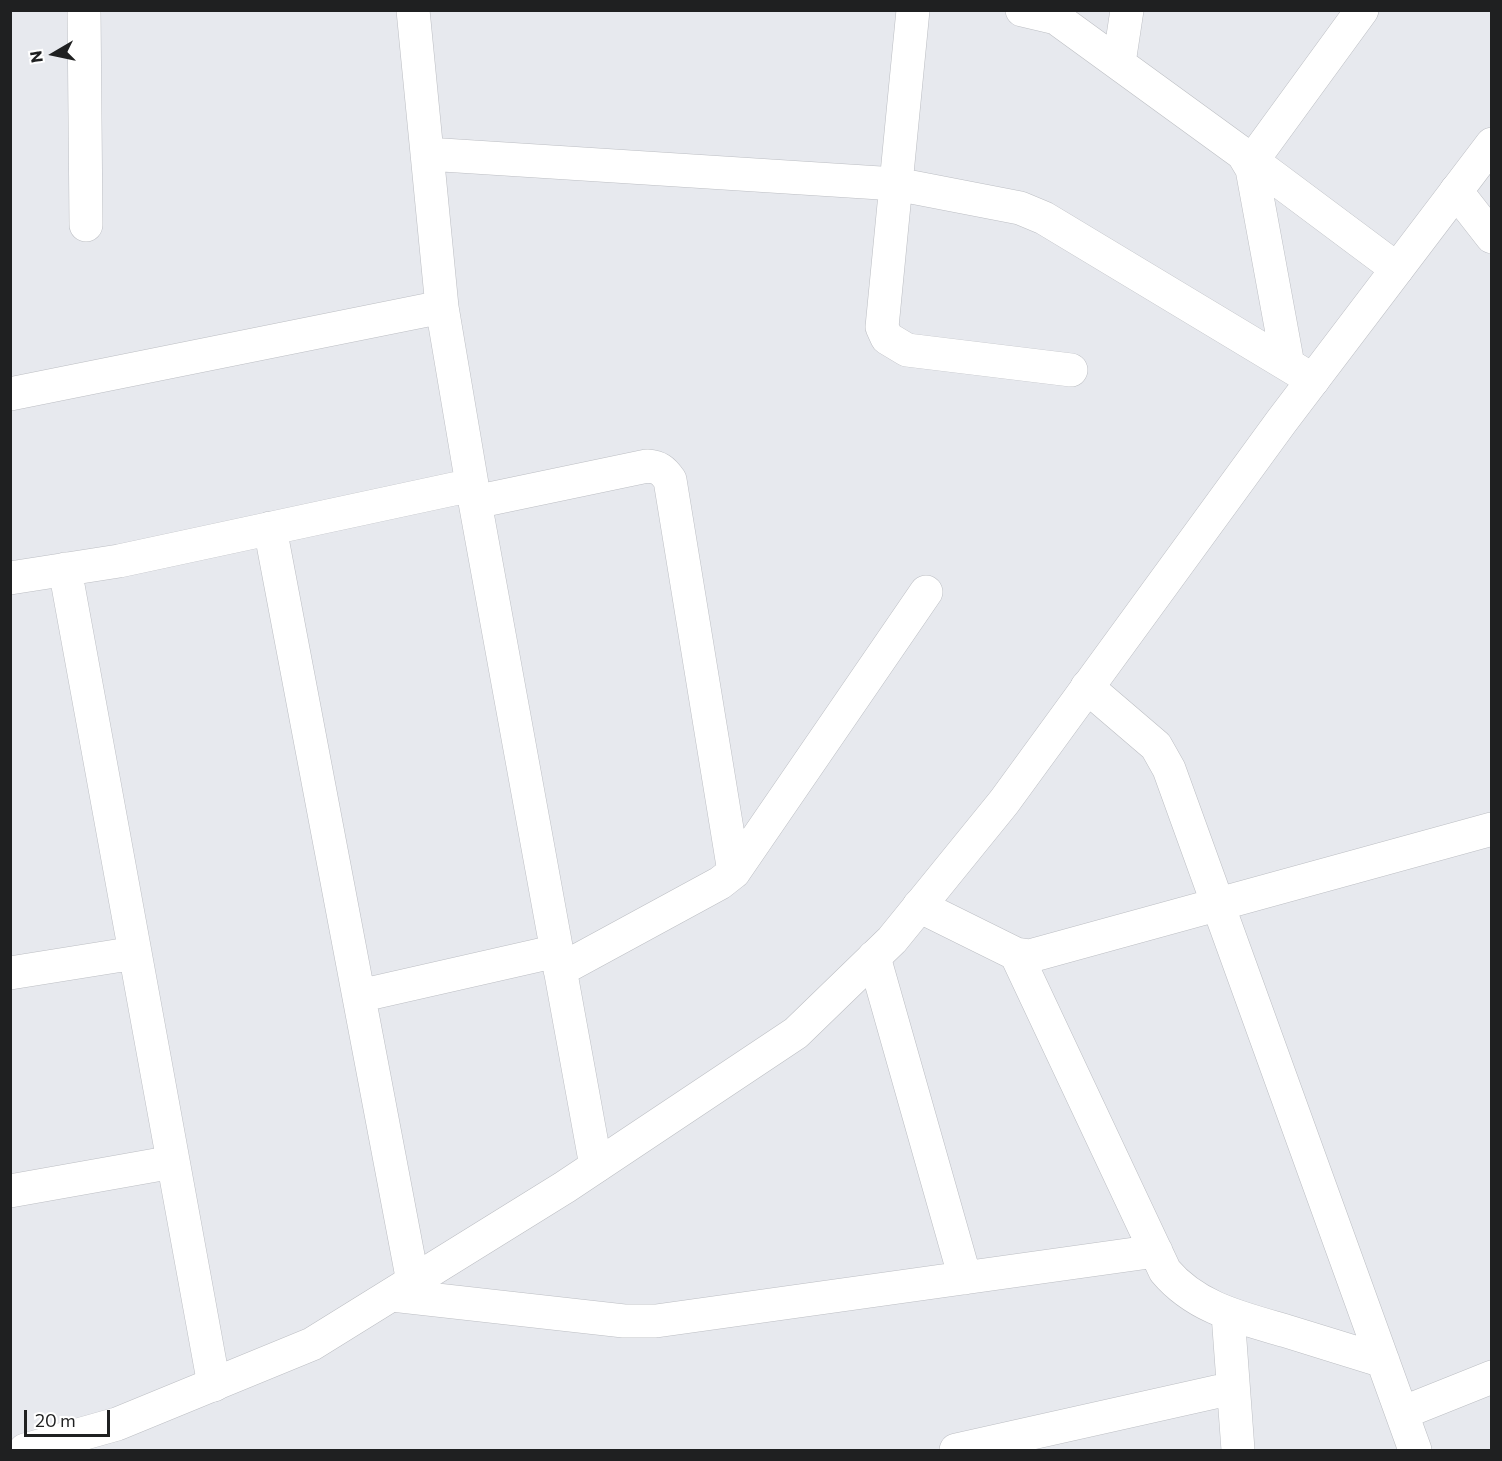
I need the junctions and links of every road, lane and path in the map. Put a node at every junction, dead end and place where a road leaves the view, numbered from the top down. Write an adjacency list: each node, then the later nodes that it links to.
1 (84, 10): 13 (street)
2 (413, 10): 9 (street)
3 (913, 10): 11 (street)
4 (1022, 10): 7 (street)
5 (1127, 10): 7 (street)
6 (1362, 10): 10 (street)
7 (1119, 63): 10 (street)
8 (1491, 144): 12 (street)
9 (427, 154): 11 (street); 16 (street)
10 (1247, 158): 15 (street); 18 (street)
11 (896, 184): 17 (street); 18 (street)
12 (1456, 191): 14 (street); 15 (street)
13 (86, 225)
14 (1491, 237)
15 (1397, 269): 18 (street)
16 (442, 307): 19 (street); 20 (street)
17 (1071, 370)
18 (1300, 372): 25 (street)
19 (10, 394)
20 (473, 493): 21 (street); 27 (street); 33 (street)
21 (270, 528): 22 (street); 35 (street)
22 (65, 569): 23 (street); 30 (street)
23 (10, 578)
24 (926, 592): 27 (street)
25 (1087, 687): 28 (street); 29 (street)
26 (1491, 830): 28 (street)
27 (734, 872): 33 (street)
28 (1220, 905): 31 (street); 43 (street)
29 (919, 906): 31 (street); 32 (street)
30 (135, 953): 34 (street); 36 (street)
31 (1016, 954): 39 (street)
32 (874, 957): 37 (street); 40 (street)
33 (558, 961): 35 (street); 37 (street)
34 (10, 973)
35 (359, 996): 41 (street)
36 (174, 1162): 38 (street); 45 (street)
37 (596, 1166): 41 (street)
38 (10, 1191)
39 (1156, 1251): 40 (street); 42 (street)
40 (965, 1278): 41 (street)
41 (402, 1288): 45 (street)
42 (1228, 1314): 43 (street); 46 (street)
43 (1383, 1361): 47 (street)
44 (1491, 1377): 47 (street)
45 (214, 1385): 48 (street)
46 (1233, 1388): 49 (street); 50 (street)
47 (1402, 1413): 51 (street)
48 (25, 1450)
49 (956, 1450)
50 (1238, 1450)
51 (1415, 1450)

